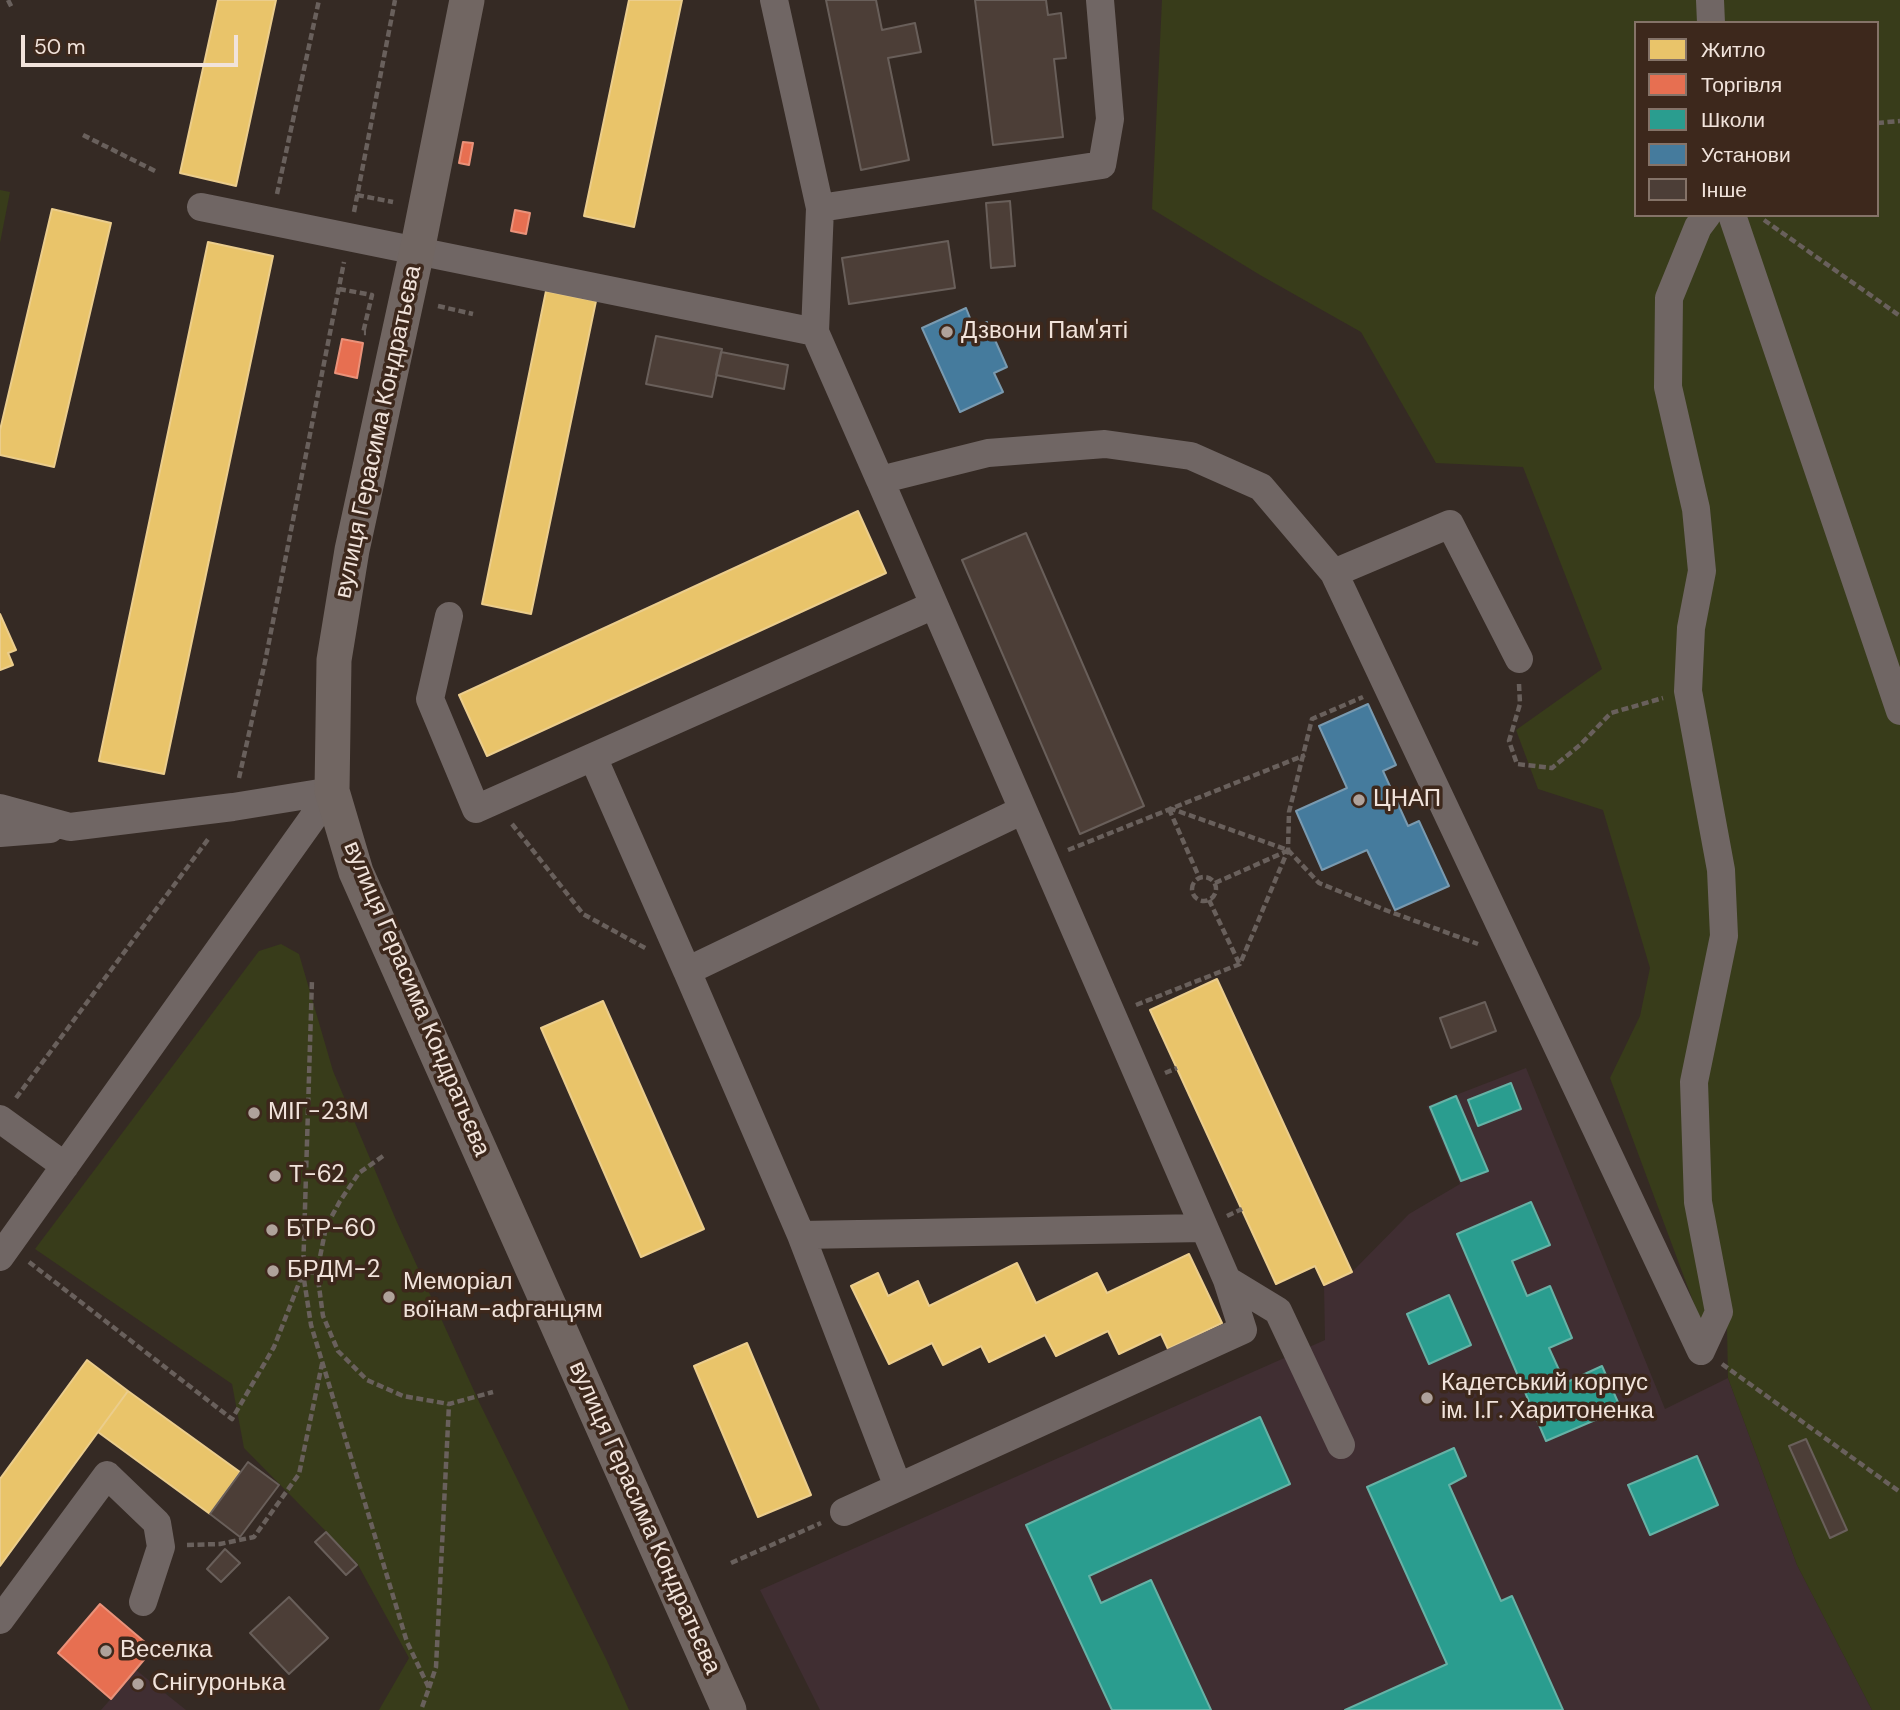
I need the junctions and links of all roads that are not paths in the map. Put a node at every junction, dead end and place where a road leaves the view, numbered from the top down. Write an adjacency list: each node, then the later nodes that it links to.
1 (467, 0): 10 (main road, вулиця Герасима Кондратьєва)
2 (774, 0): 7 (street)
3 (1100, 0): 7 (street)
4 (1710, 0): 5 (street)
5 (1712, 21)
6 (201, 207): 10 (street)
7 (820, 208): 11 (street)
8 (1706, 217): 13 (street)
9 (1733, 217): 17 (street)
10 (417, 251): 11 (street); 19 (main road, вулиця Герасима Кондратьєва)
11 (815, 332): 12 (street)
12 (880, 480): 13 (street); 14 (street)
13 (1334, 573): 16 (street)
14 (934, 605): 18 (street); 21 (street)
15 (449, 616): 18 (street)
16 (1519, 659)
17 (1900, 711)
18 (593, 757): 24 (street)
19 (332, 792): 22 (street); 26 (street); 36 (main road, вулиця Герасима Кондратьєва)
20 (0, 808): 22 (street)
21 (1023, 810): 24 (street); 27 (street)
22 (70, 827): 23 (street)
23 (0, 833)
24 (687, 971): 28 (street)
25 (0, 1119): 26 (street)
26 (65, 1166): 29 (street)
27 (1205, 1228): 28 (street); 30 (street)
28 (801, 1236): 32 (street)
29 (4, 1251)
30 (1227, 1280): 31 (street); 32 (street)
31 (1342, 1445)
32 (898, 1487): 33 (street)
33 (844, 1512)
34 (143, 1602): 35 (street)
35 (0, 1620)
36 (729, 1710)

